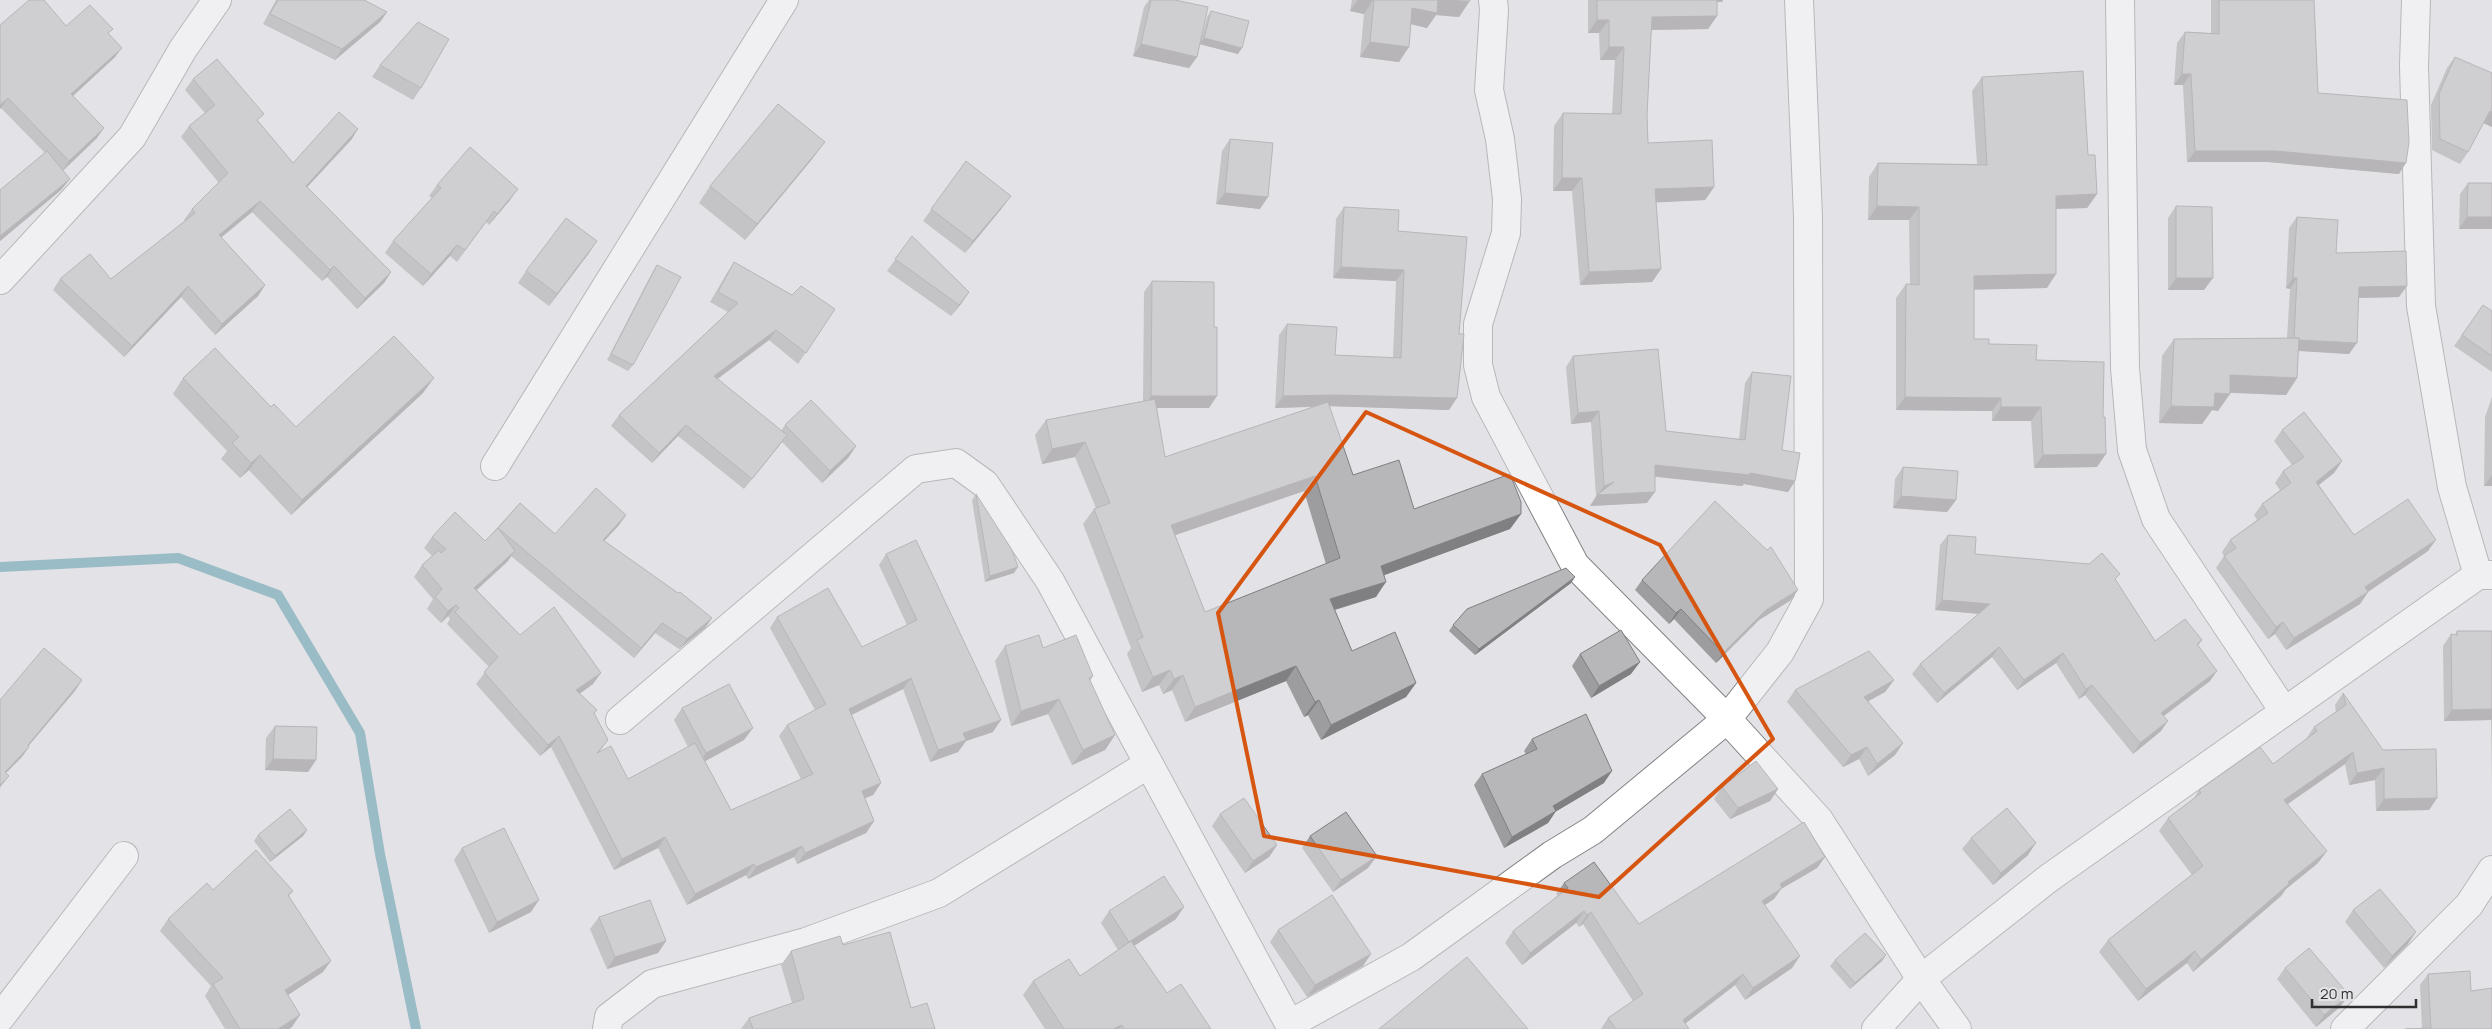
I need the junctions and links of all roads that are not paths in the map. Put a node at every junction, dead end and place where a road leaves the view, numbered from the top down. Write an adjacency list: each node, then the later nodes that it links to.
1 (217, 0): 7 (street)
2 (784, 0): 8 (street)
3 (1493, 0): 11 (street)
4 (1799, 0): 11 (street)
5 (2120, 0): 10 (street)
6 (2416, 0): 9 (street)
7 (0, 280)
8 (495, 466)
9 (2485, 575): 10 (street)
10 (2284, 711): 16 (street)
11 (1727, 719): 16 (street); 18 (street)
12 (620, 720): 13 (street)
13 (1147, 765): 18 (street); 19 (street)
14 (124, 856): 17 (street)
15 (2492, 870): 22 (street)
16 (1921, 979): 20 (street); 21 (street)
17 (0, 1018)
18 (1291, 1026)
19 (607, 1029)
20 (1876, 1029)
21 (1958, 1029)
22 (2345, 1029)

